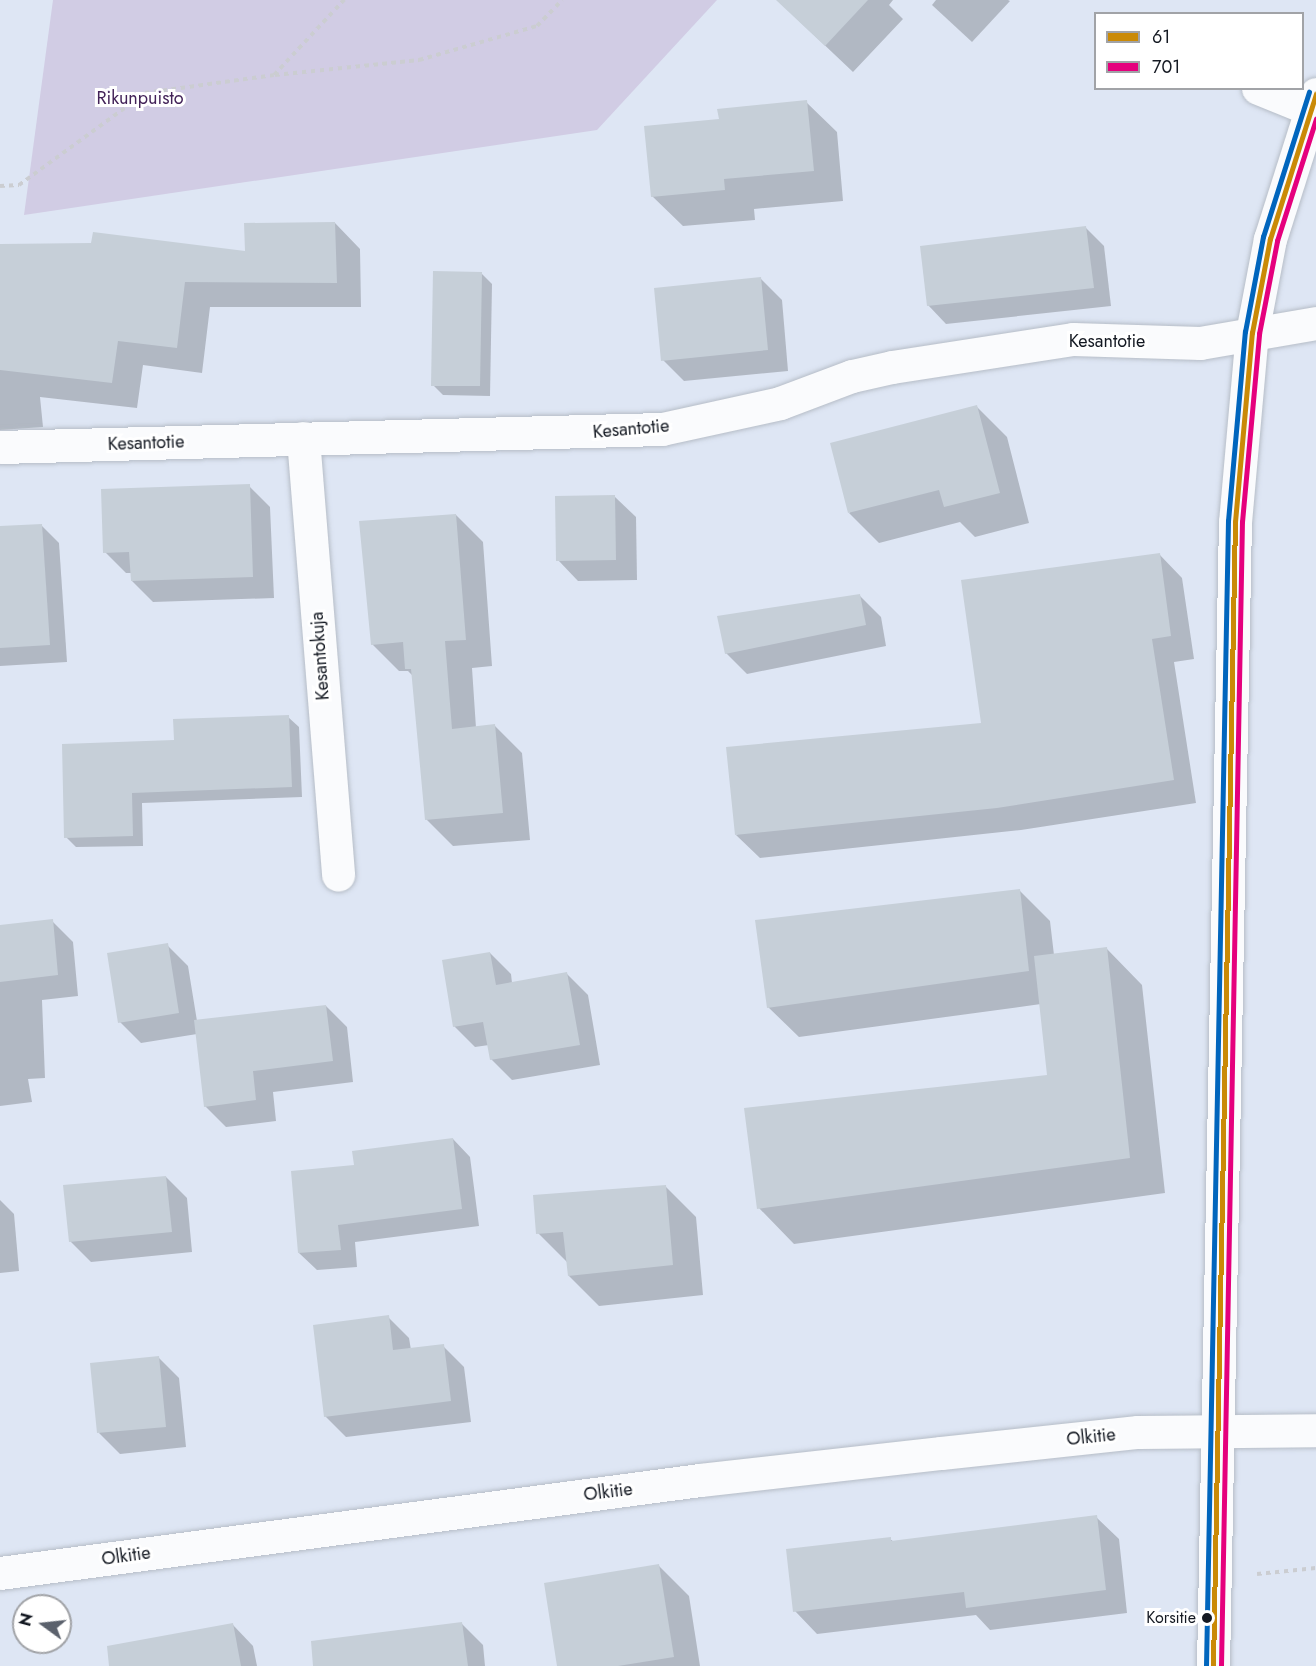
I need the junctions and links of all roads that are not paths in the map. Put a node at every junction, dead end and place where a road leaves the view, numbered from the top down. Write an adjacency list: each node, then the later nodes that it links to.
1 (1266, 90): 2 (street)
2 (1313, 101): 4 (street)
3 (1316, 323): 4 (street, Kesantotie)
4 (1252, 333): 5 (street, Kesantotie); 8 (street)
5 (303, 438): 6 (street, Kesantotie); 7 (street, Kesantokuja)
6 (0, 447)
7 (338, 875)
8 (1217, 1429): 9 (street); 10 (street, Olkitie); 11 (street)
9 (1316, 1430)
10 (0, 1573)
11 (1213, 1666)

